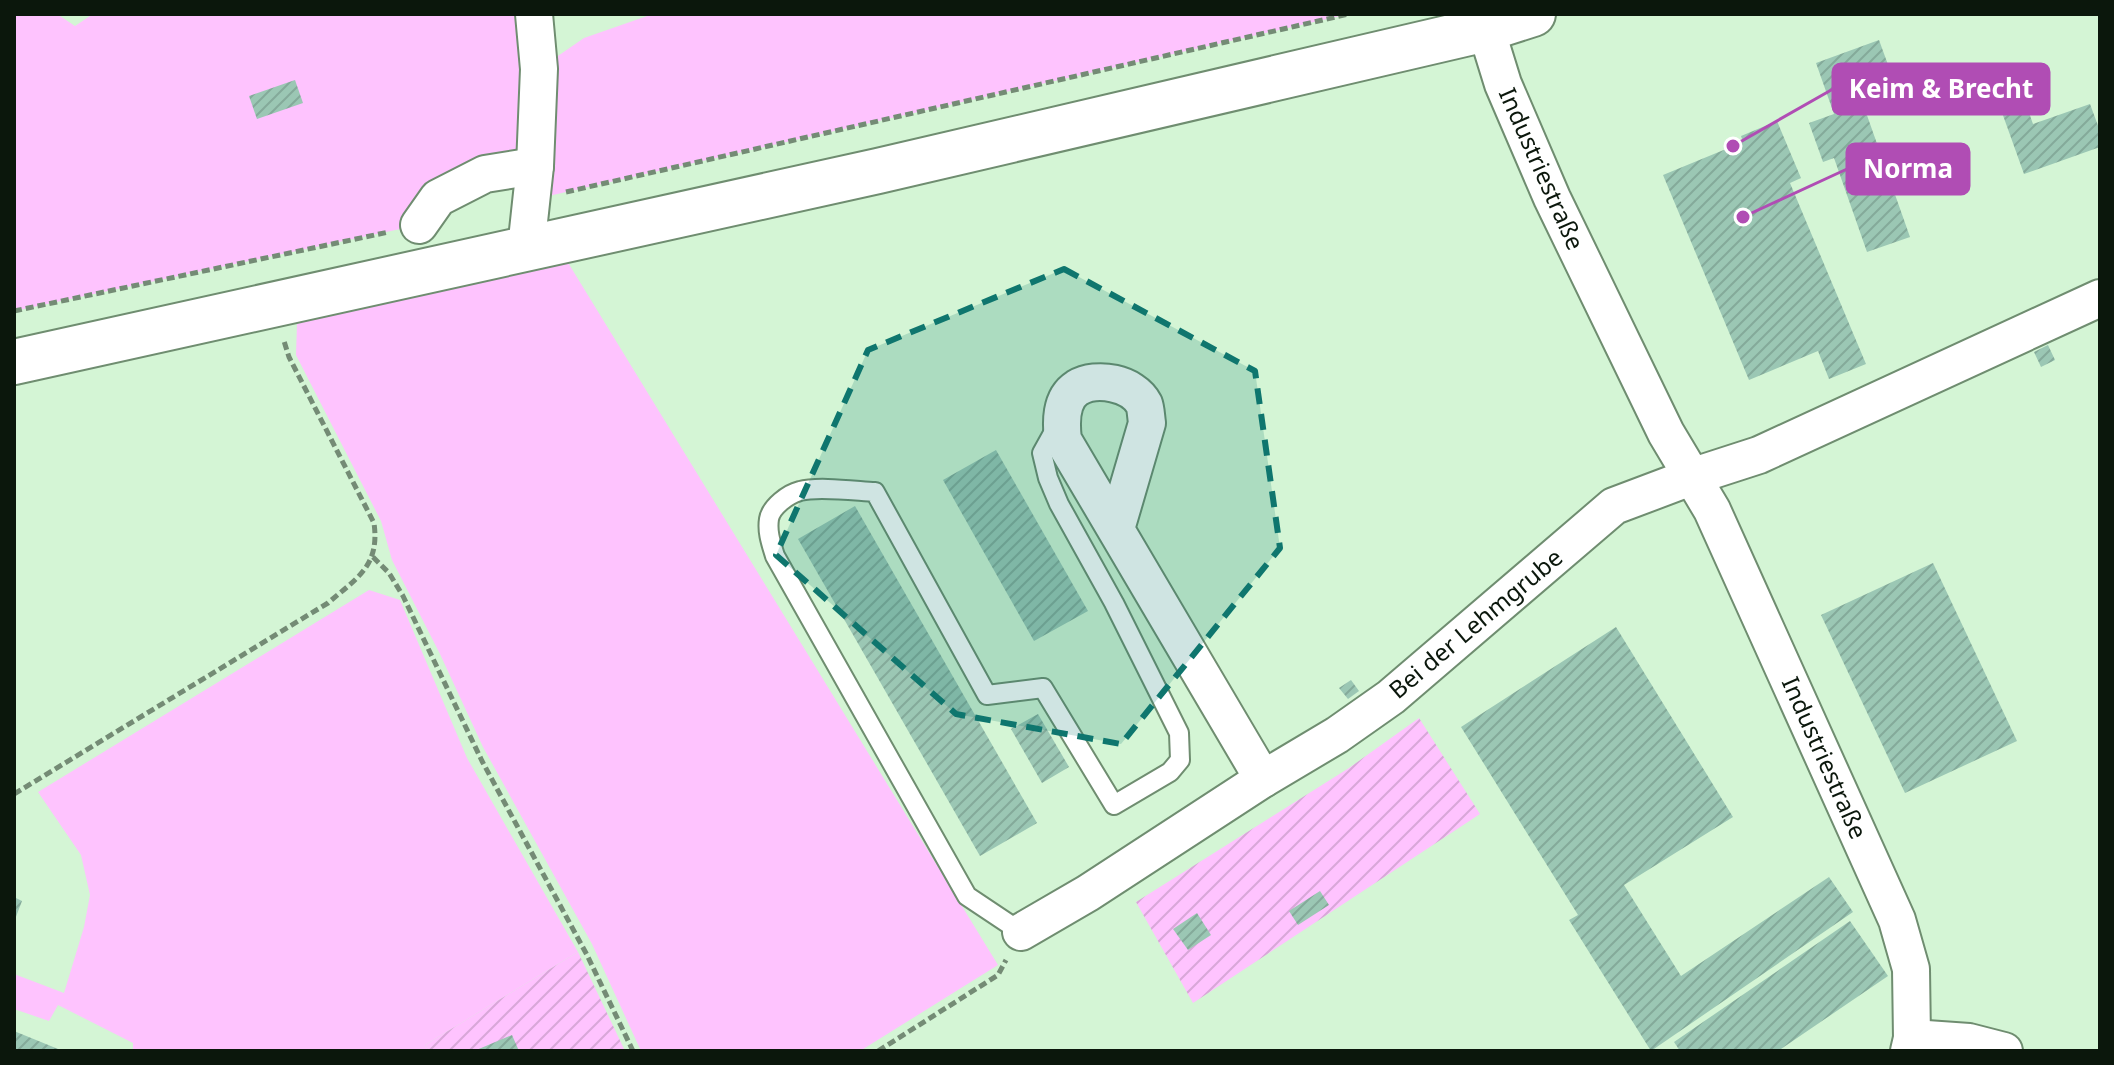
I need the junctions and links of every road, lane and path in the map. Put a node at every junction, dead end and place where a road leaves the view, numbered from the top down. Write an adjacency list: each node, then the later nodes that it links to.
1 (534, 14): 5 (street)
2 (1349, 14): 5 (path)
3 (1533, 14): 4 (street)
4 (1486, 29): 7 (street); 13 (street, Industriestraße)
5 (533, 183): 6 (street); 7 (street)
6 (419, 225): 10 (path)
7 (526, 249): 9 (street)
8 (2100, 298): 13 (street)
9 (273, 306): 11 (street); 15 (path)
10 (14, 311)
11 (14, 362)
12 (1060, 420): 14 (street); 14 (street); 18 (lane)
13 (1691, 477): 16 (street, Bei der Lehmgrube); 19 (street, Industriestraße)
14 (1116, 529): 16 (street)
15 (373, 557): 17 (path); 20 (path)
16 (1263, 779): 18 (street, Bei der Lehmgrube)
17 (14, 794)
18 (1021, 932): 21 (path)
19 (1910, 1045): 22 (street)
20 (633, 1051)
21 (878, 1051)
22 (2004, 1051)

